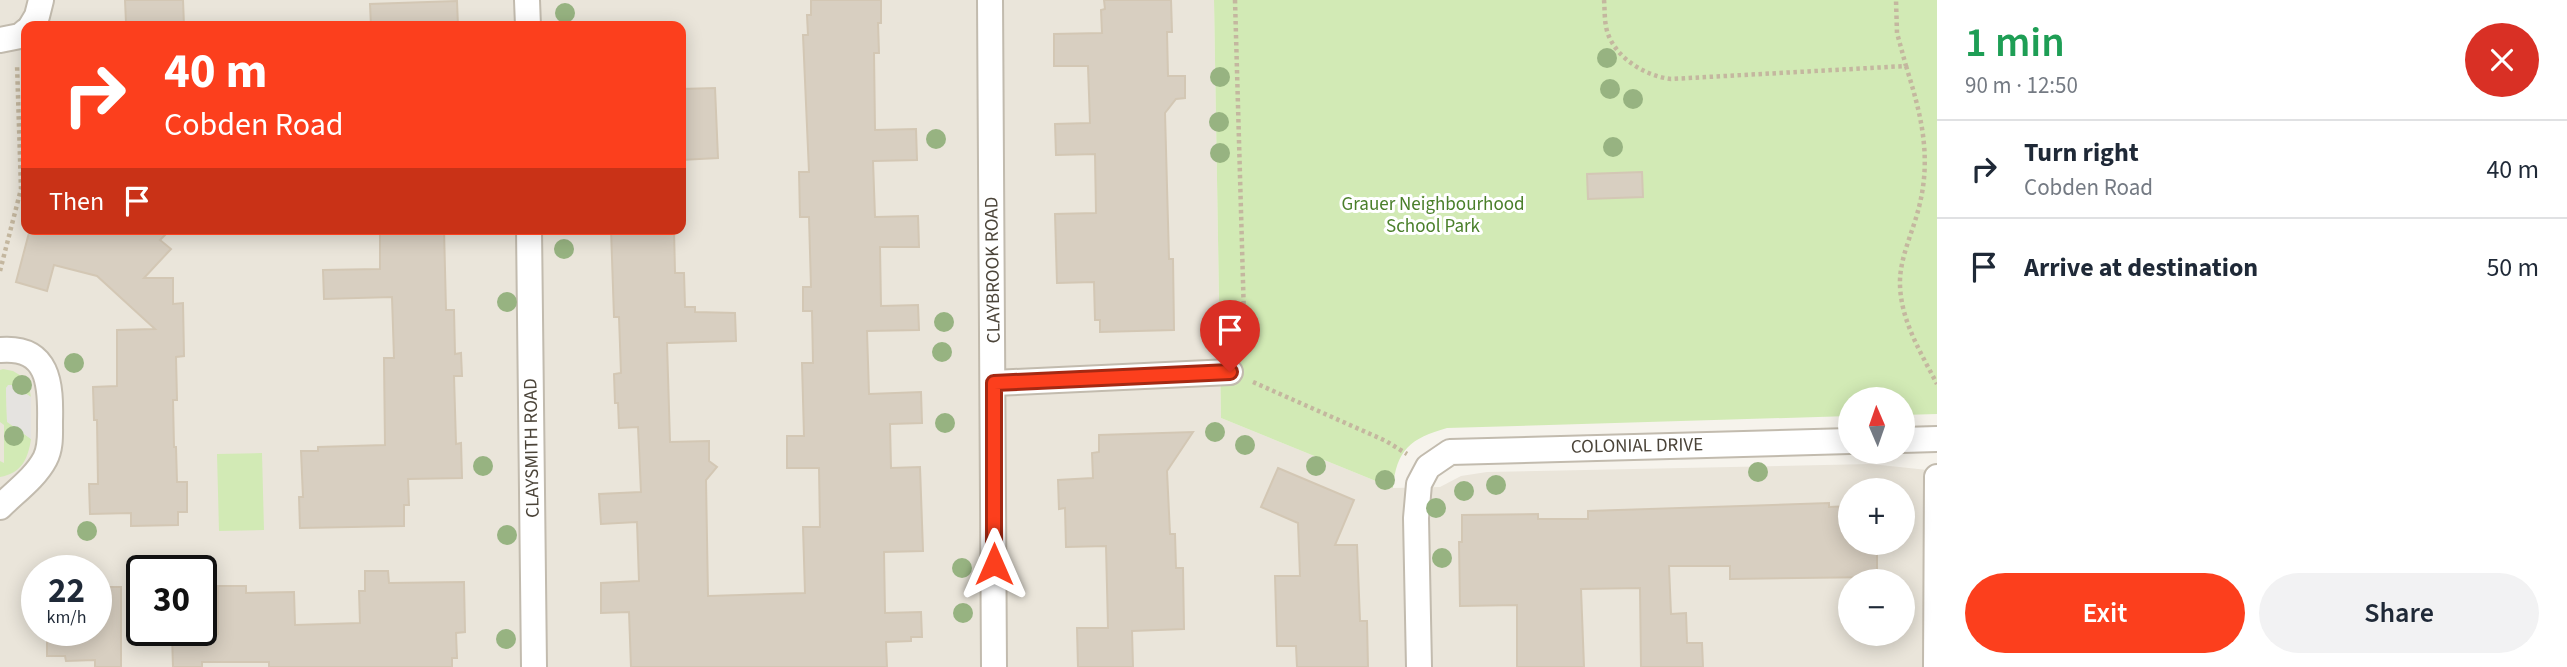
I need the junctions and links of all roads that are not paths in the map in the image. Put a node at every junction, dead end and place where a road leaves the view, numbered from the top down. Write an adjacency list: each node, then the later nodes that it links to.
1 (41, 0): 4 (street)
2 (527, 0): 5 (street)
3 (990, 0): 11 (street, CLAYBROOK ROAD)
4 (34, 21)
5 (528, 21)
6 (21, 35): 7 (street)
7 (0, 40)
8 (530, 235): 17 (street, CLAYSMITH ROAD)
9 (0, 350): 16 (street)
10 (1244, 372): 11 (street)
11 (994, 383): 18 (street, CLAYBROOK ROAD)
12 (1937, 439): 13 (street)
13 (1915, 440)
14 (1838, 441): 19 (street, COLONIAL DRIVE)
15 (1937, 477): 20 (street)
16 (0, 507)
17 (534, 667)
18 (994, 667)
19 (1419, 667)
20 (1936, 667)

